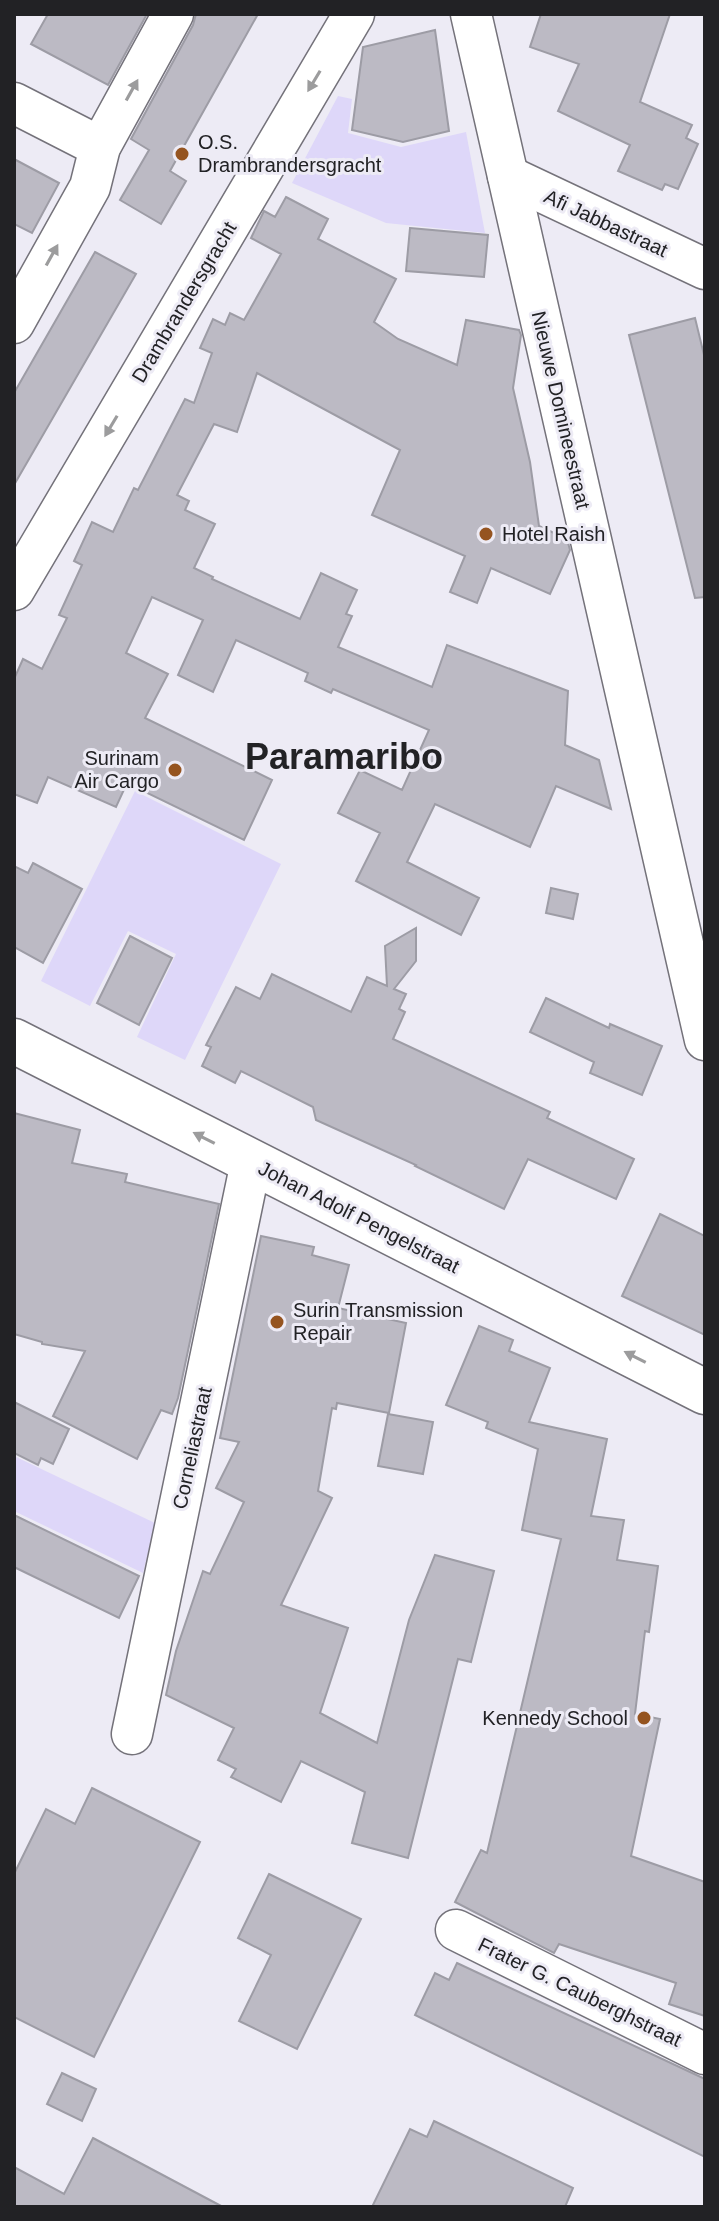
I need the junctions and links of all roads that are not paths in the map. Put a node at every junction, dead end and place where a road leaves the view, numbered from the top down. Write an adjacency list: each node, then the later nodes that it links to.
1 (173, 14): 5 (street, one-way to 1)
2 (354, 14): 9 (street, Drambrandersgracht, one-way to 9)
3 (471, 14): 6 (street, Nieuwe Domineestraat)
4 (14, 103): 5 (street)
5 (100, 147): 8 (street, one-way to 5)
6 (508, 176): 7 (street, Afi Jabbastraat); 10 (street, Nieuwe Domineestraat)
7 (705, 269)
8 (14, 323)
9 (14, 590)
10 (705, 1040)
11 (14, 1041): 12 (main road, Johan Adolf Pengelstraat, one-way to 11)
12 (251, 1162): 13 (main road, Johan Adolf Pengelstraat, one-way to 12); 14 (street, Corneliastraat)
13 (705, 1392)
14 (132, 1734)
15 (456, 1930): 16 (street, Frater G. Cauberghstraat)
16 (705, 2054)

